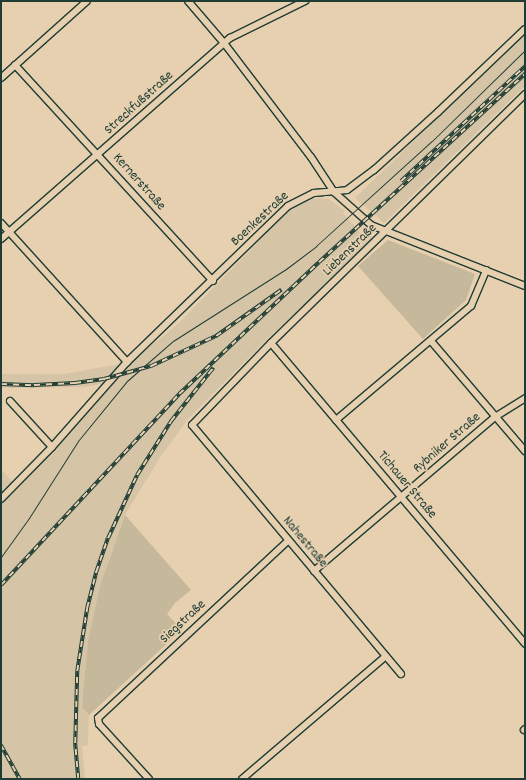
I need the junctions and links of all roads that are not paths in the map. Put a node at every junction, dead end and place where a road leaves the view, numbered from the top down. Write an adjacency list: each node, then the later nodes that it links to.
1 (87, 1): 6 (street)
2 (188, 1): 5 (street)
3 (305, 1): 5 (street, Streckfußstraße)
4 (525, 29): 10 (street, Boenkestraße)
5 (224, 43): 9 (street, Streckfußstraße); 10 (street)
6 (15, 65): 7 (street); 9 (street, Kernerstraße)
7 (1, 78)
8 (525, 94): 13 (street, Liebenstraße)
9 (98, 155): 12 (street, Streckfußstraße); 16 (street, Kernerstraße)
10 (334, 192): 13 (street); 16 (street, Boenkestraße)
11 (1, 224): 12 (street)
12 (9, 232): 14 (street, Streckfußstraße); 20 (street)
13 (387, 232): 15 (street); 19 (street, Liebenstraße)
14 (1, 239)
15 (486, 270): 17 (street); 18 (street)
16 (213, 281): 20 (street, Boenkestraße)
17 (525, 286)
18 (431, 341): 23 (street); 24 (street)
19 (271, 343): 24 (street, Tichauer Straße); 25 (street, Liebenstraße)
20 (127, 362): 26 (street, Boenkestraße)
21 (525, 398): 23 (street, Rybniker Straße)
22 (10, 401): 26 (street)
23 (495, 417): 27 (street); 28 (street, Rybniker Straße)
24 (336, 420): 28 (street, Tichauer Straße)
25 (192, 425): 30 (street, Nahestraße)
26 (52, 447): 29 (street, Boenkestraße)
27 (525, 451)
28 (402, 497): 31 (street, Rybniker Straße); 32 (street, Tichauer Straße)
29 (1, 499)
30 (288, 541): 31 (street, Nahestraße); 35 (street, Siegstraße)
31 (314, 571): 33 (street, Nahestraße)
32 (525, 644)
33 (386, 656): 34 (street, Nahestraße); 36 (street)
34 (401, 674)
35 (149, 779)
36 (242, 779)

